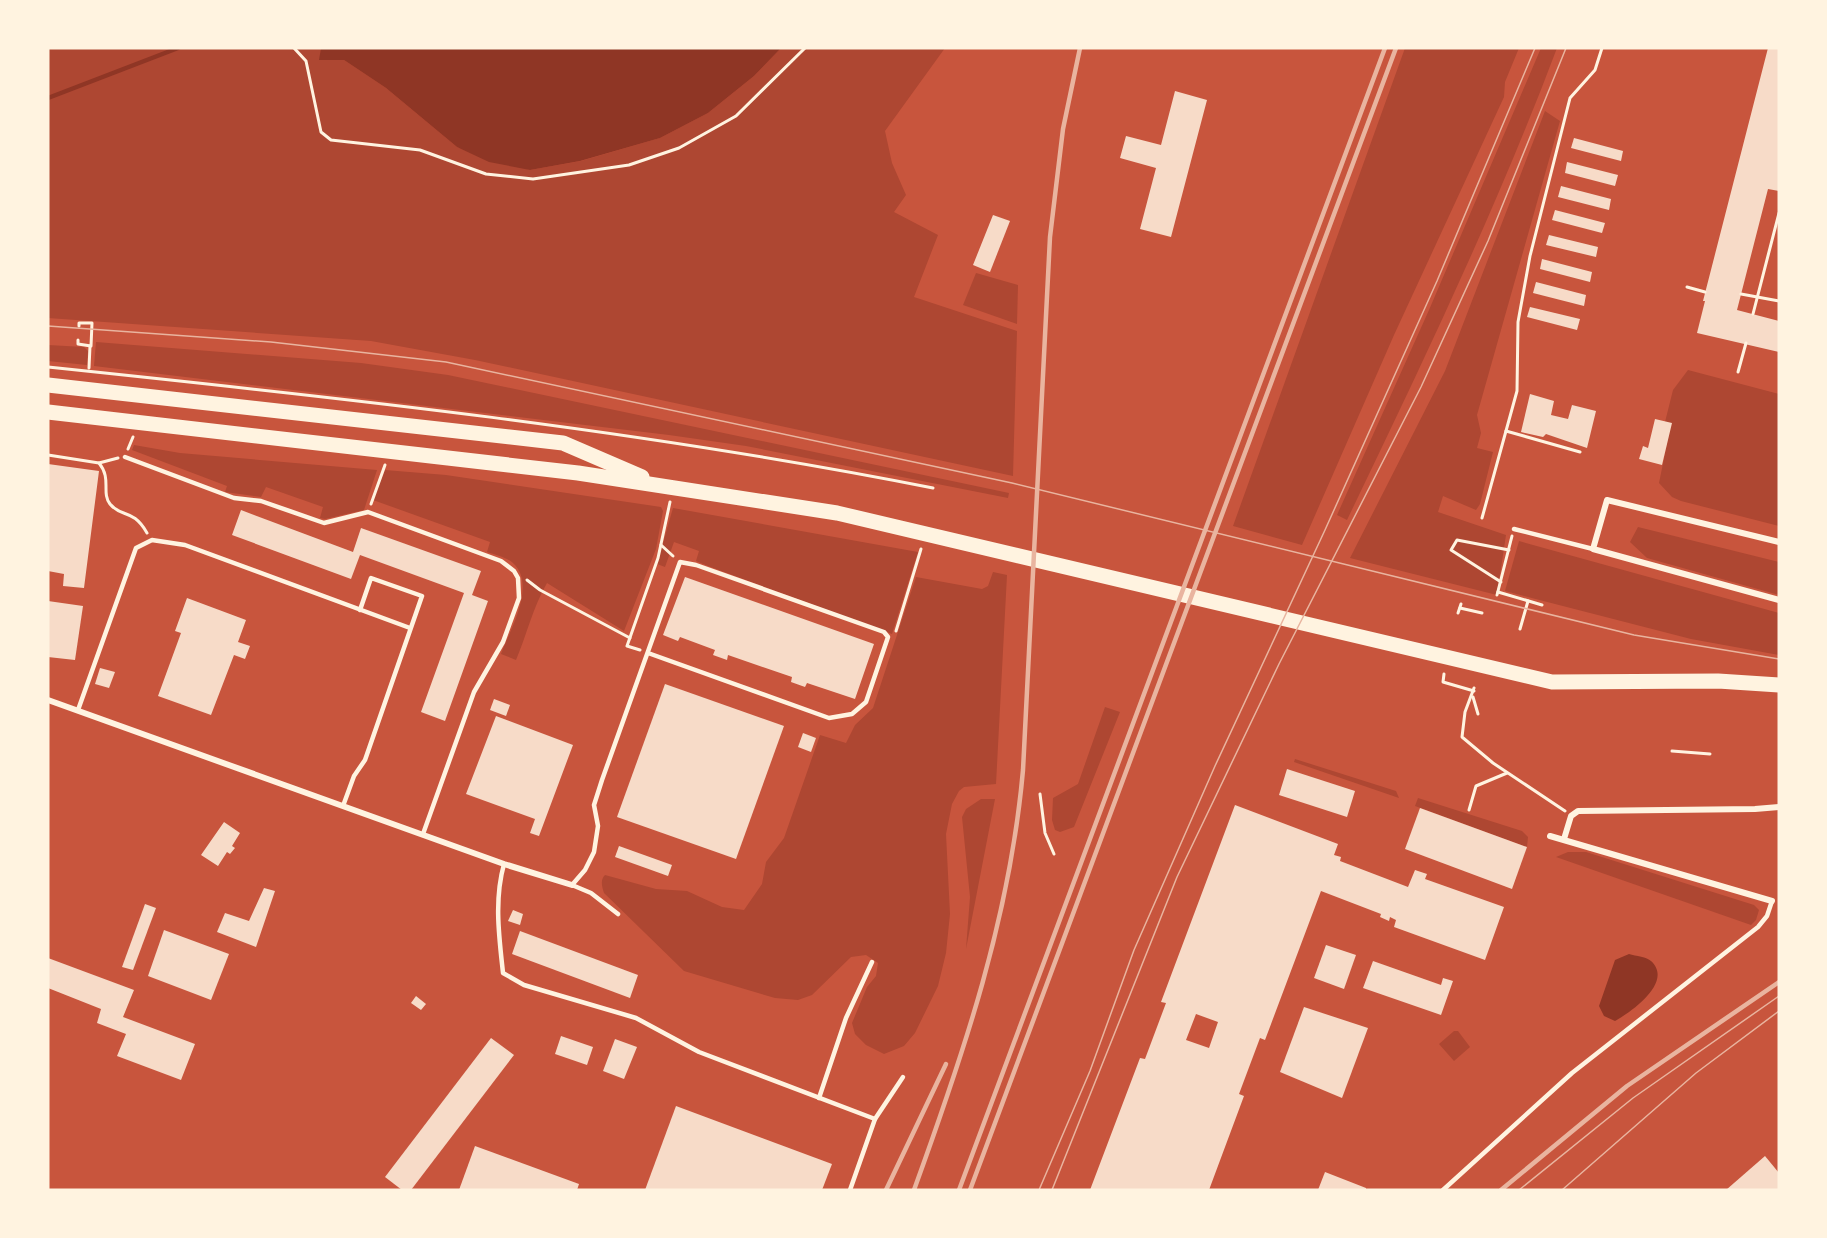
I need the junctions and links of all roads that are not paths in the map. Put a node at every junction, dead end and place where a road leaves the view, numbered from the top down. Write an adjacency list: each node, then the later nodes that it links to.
1 (48, 385): 4 (main road)
2 (48, 412): 4 (main road)
3 (125, 457): 17 (lane)
4 (662, 485): 12 (main road)
5 (1514, 529): 7 (lane)
6 (1779, 542): 7 (street)
7 (1593, 549): 8 (street)
8 (1779, 600)
9 (360, 610): 10 (lane); 10 (lane); 14 (lane)
10 (410, 628): 15 (lane)
11 (648, 653): 11 (lane); 21 (lane)
12 (1779, 685)
13 (48, 700): 14 (street)
14 (78, 710): 15 (street)
15 (343, 806): 17 (street)
16 (1779, 807): 19 (street)
17 (423, 834): 20 (street)
18 (1550, 836): 19 (street)
19 (1564, 839): 22 (street)
20 (504, 864): 21 (street); 26 (lane)
21 (572, 885): 23 (lane)
22 (1772, 901): 29 (lane)
23 (618, 914)
24 (872, 962): 26 (lane)
25 (903, 1077): 27 (lane)
26 (819, 1098): 27 (lane)
27 (875, 1119): 28 (lane)
28 (850, 1190)
29 (1443, 1190)

